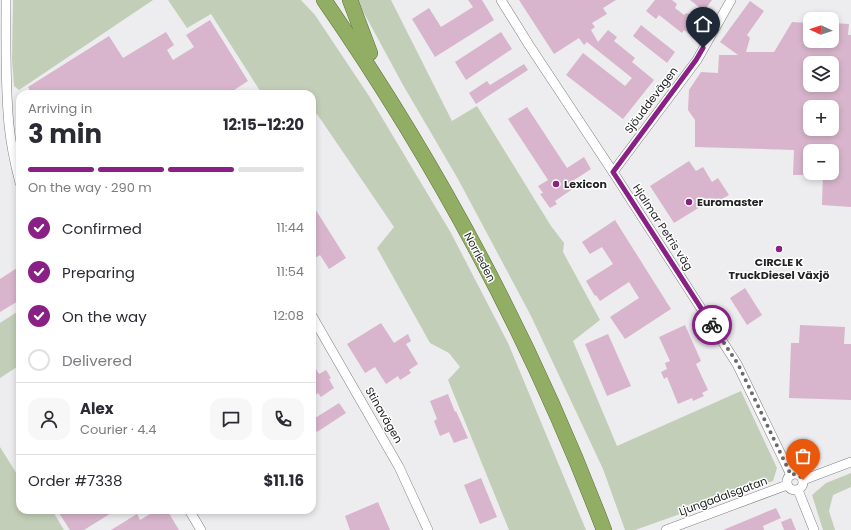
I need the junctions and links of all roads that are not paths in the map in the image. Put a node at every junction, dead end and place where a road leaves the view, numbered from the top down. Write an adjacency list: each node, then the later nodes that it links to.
1 (6, 0): 8 (street)
2 (324, 0): 19 (highway, Norrleden)
3 (334, 0): 7 (highway, Norrleden)
4 (350, 0): 7 (highway)
5 (501, 0): 9 (street, Hjalmar Petris väg)
6 (731, 0): 9 (street, Sjöuddevägen)
7 (370, 53): 20 (highway, Norrleden)
8 (16, 165)
9 (613, 172): 12 (street, Hjalmar Petris väg)
10 (316, 323): 18 (street, Stinavägen)
11 (851, 462): 13 (street)
12 (791, 475): 13 (street); 14 (street)
13 (803, 480): 15 (street)
14 (788, 485): 15 (street); 21 (street, Ljungadalsgatan)
15 (798, 490): 22 (street)
16 (191, 514): 17 (street)
17 (201, 530)
18 (428, 530)
19 (604, 530)
20 (612, 530)
21 (666, 530)
22 (814, 530)

